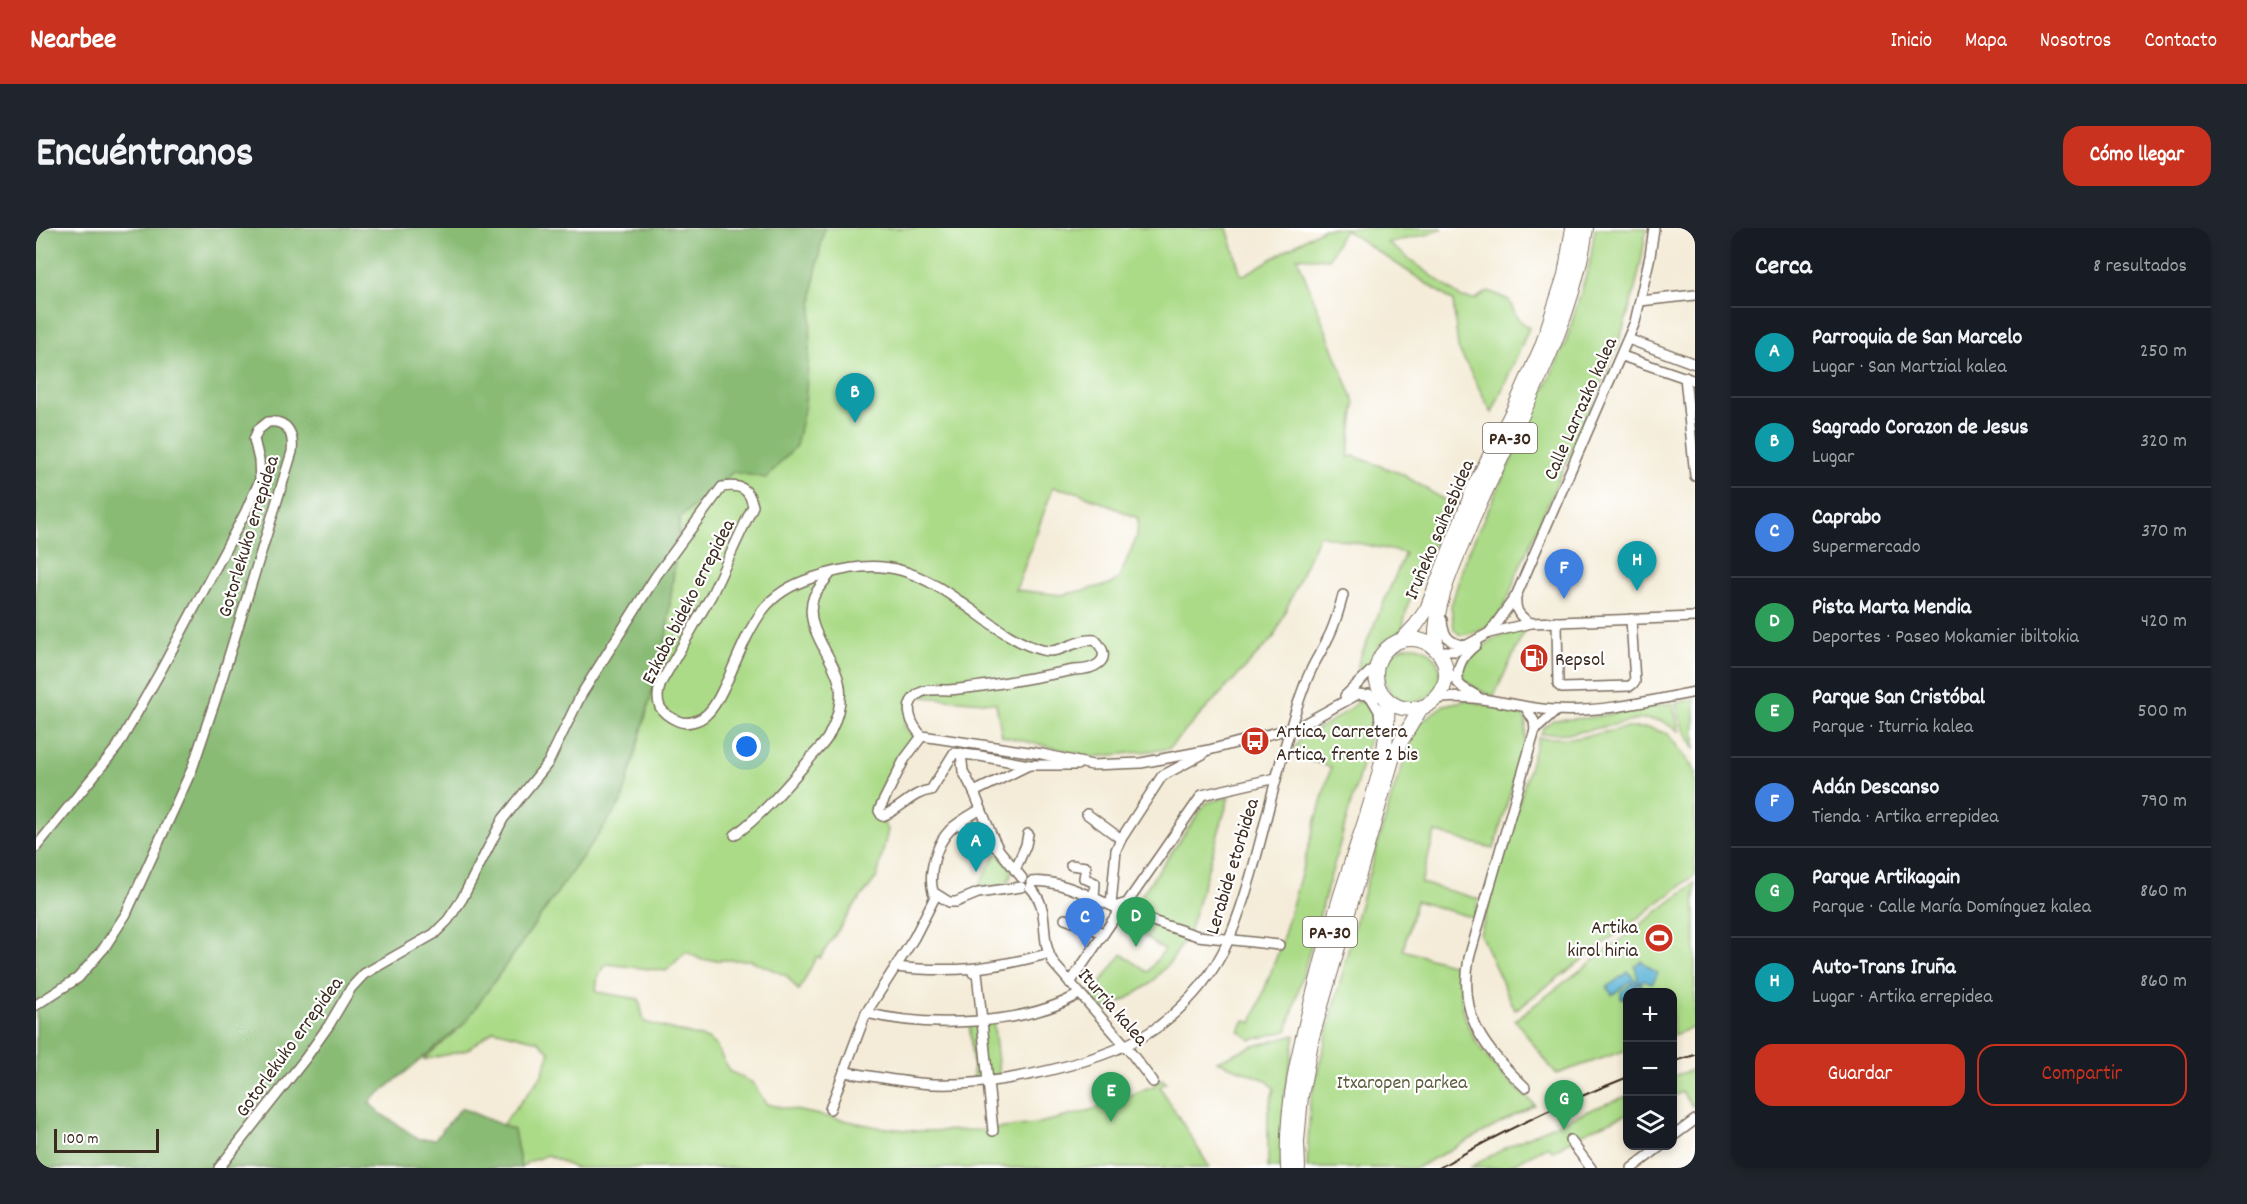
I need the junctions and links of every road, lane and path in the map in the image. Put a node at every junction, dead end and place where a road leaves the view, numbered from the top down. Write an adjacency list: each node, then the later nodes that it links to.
1 (1573, 228): 25 (highway, Iruñeko saihesbidea / PA-30)
2 (1586, 228): 12 (highway, Iruñeko saihesbidea / PA-30)
3 (1654, 228): 5 (street, Calle Larrazko kalea)
4 (1695, 295): 5 (street)
5 (1640, 301): 6 (street, Calle Larrazko kalea)
6 (1628, 339): 7 (street, Calle Larrazko kalea); 8 (street)
7 (1622, 356): 9 (street); 16 (street, Calle Larrazko kalea)
8 (1695, 364)
9 (1685, 377): 10 (street); 11 (street)
10 (1695, 381)
11 (1695, 476)
12 (1452, 571): 26 (street); 27 (highway, Iruñeko saihesbidea / PA-30)
13 (830, 574): 14 (street, Ezkaba bideko errepidea); 42 (street, Ezkaba bideko errepidea); 54 (street)
14 (656, 576): 87 (street, Gotorlekuko errepidea)
15 (1342, 596): 40 (street, Lerabide etorbidea)
16 (1516, 596): 17 (street, Calle Larrazko kalea); 21 (street)
17 (1510, 604): 22 (street); 24 (street, Calle Larrazko kalea)
18 (1695, 617): 19 (street)
19 (1632, 619): 20 (street); 20 (street)
20 (1557, 622): 21 (street)
21 (1531, 623): 22 (street)
22 (1514, 626): 23 (street)
23 (1504, 628): 24 (street); 30 (street)
24 (1490, 633): 26 (street)
25 (1403, 639): 27 (highway); 28 (highway, PA-30)
26 (1468, 645): 27 (street)
27 (1437, 649): 29 (highway, PA-30)
28 (1378, 664): 33 (highway, PA-30); 39 (street)
29 (1447, 671): 30 (street); 35 (highway)
30 (1458, 683): 34 (street)
31 (1695, 692): 38 (street)
32 (1369, 694): 33 (street); 39 (street); 45 (street)
33 (1385, 698): 36 (highway); 45 (highway, PA-30)
34 (1479, 698): 35 (street); 37 (street)
35 (1436, 699): 36 (highway, PA-30)
36 (1421, 708): 89 (highway, PA-30)
37 (1526, 708): 38 (street); 41 (street)
38 (1557, 710): 41 (street)
39 (1328, 711): 40 (street)
40 (1292, 727): 43 (street); 48 (street, Lerabide etorbidea)
41 (1534, 730): 80 (street)
42 (922, 735): 44 (street); 46 (street)
43 (1209, 750): 46 (street); 55 (street)
44 (961, 753): 47 (street); 49 (street)
45 (1381, 761): 88 (highway, PA-30)
46 (1085, 764): 47 (street)
47 (1029, 765): 49 (street)
48 (1276, 778): 63 (street); 66 (street, Lerabide etorbidea)
49 (974, 792): 50 (street)
50 (981, 809): 52 (street); 57 (street)
51 (1087, 814): 55 (street)
52 (958, 824): 57 (street); 61 (street)
53 (1028, 834): 59 (street)
54 (735, 835)
55 (1121, 839): 63 (street)
56 (36, 847): 73 (street, Gotorlekuko errepidea)
57 (999, 850): 59 (street)
58 (1071, 864): 62 (street)
59 (1015, 870): 60 (street)
60 (1026, 883): 61 (street); 62 (street); 68 (street)
61 (936, 895): 69 (street)
62 (1094, 898): 63 (street)
63 (1111, 905)
64 (1065, 919): 65 (street)
65 (1104, 933): 66 (street); 71 (street)
66 (1229, 939): 67 (street); 76 (street, Lerabide etorbidea)
67 (1279, 945)
68 (1047, 954): 70 (street); 71 (street, Iturria kalea)
69 (895, 967): 70 (street); 74 (street)
70 (973, 969): 75 (street)
71 (1070, 983): 72 (street, Iturria kalea)
72 (1079, 994): 75 (street); 76 (street, Iturria kalea)
73 (36, 1005)
74 (866, 1013): 75 (street); 77 (street)
75 (981, 1020): 78 (street)
76 (1125, 1045): 78 (street, Lerabide etorbidea); 79 (street, Iturria kalea)
77 (844, 1072): 78 (street, Lerabide etorbidea); 81 (street)
78 (987, 1082): 83 (street)
79 (1153, 1082)
80 (1525, 1087)
81 (830, 1109)
82 (1695, 1120): 84 (street)
83 (993, 1131)
84 (1677, 1133)
85 (1570, 1140): 90 (street)
86 (1656, 1150): 91 (street)
87 (219, 1168)
88 (1288, 1168)
89 (1298, 1168)
90 (1591, 1168)
91 (1632, 1168)

